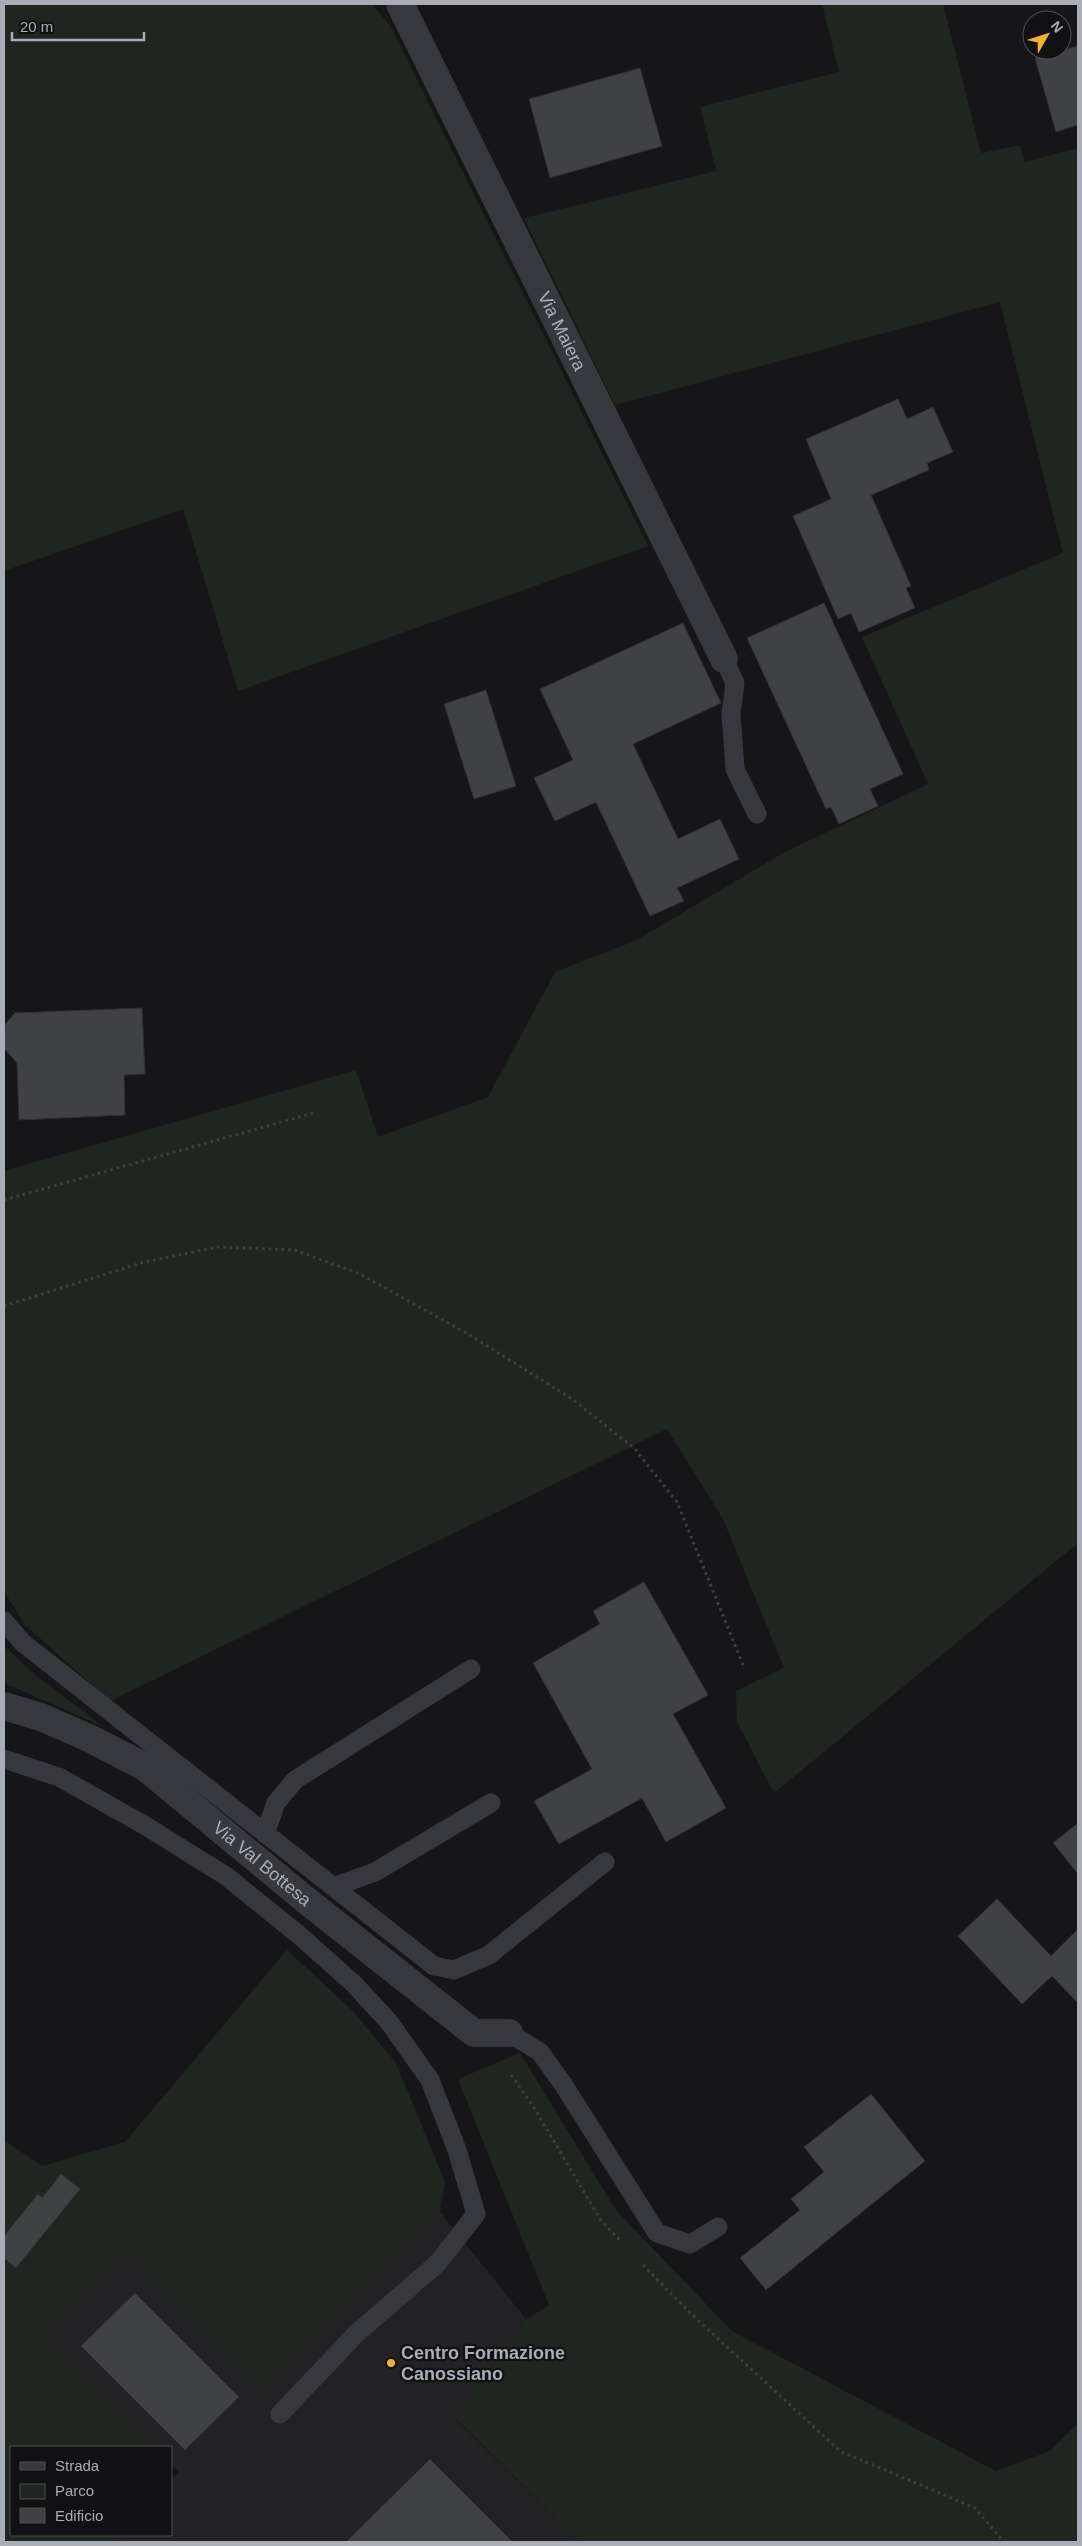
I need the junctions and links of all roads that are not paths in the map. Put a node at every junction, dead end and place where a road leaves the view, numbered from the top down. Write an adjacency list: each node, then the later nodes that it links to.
1 (400, 4): 2 (street, Via Maiera)
2 (724, 659): 3 (lane)
3 (757, 814)
4 (4, 1621): 9 (lane)
5 (471, 1669): 9 (lane)
6 (4, 1706): 12 (street, Via Val Bottesa)
7 (4, 1759): 14 (lane)
8 (491, 1803): 11 (lane)
9 (265, 1834): 11 (lane)
10 (605, 1862): 11 (lane)
11 (333, 1886)
12 (509, 2033): 13 (lane)
13 (718, 2227)
14 (280, 2414)

